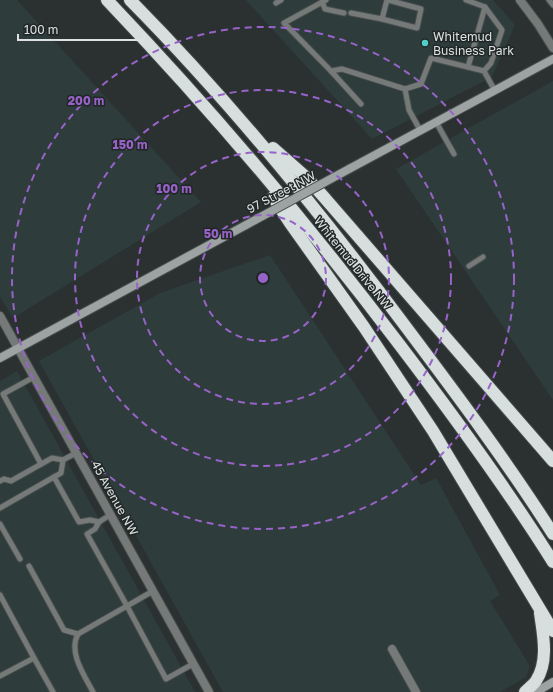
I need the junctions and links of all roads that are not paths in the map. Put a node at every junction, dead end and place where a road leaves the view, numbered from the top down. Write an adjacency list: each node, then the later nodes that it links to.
1 (107, 0): 25 (highway, Whitemud Drive NW)
2 (130, 0): 21 (highway, Whitemud Drive NW)
3 (388, 0): 12 (lane); 12 (lane)
4 (466, 0): 9 (lane)
5 (520, 0): 13 (street)
6 (549, 0): 8 (lane)
7 (324, 1): 10 (lane); 16 (lane)
8 (553, 5)
9 (485, 7): 15 (lane); 17 (lane)
10 (344, 13)
11 (351, 13): 12 (lane)
12 (382, 19)
13 (553, 48)
14 (553, 59): 19 (street, 97 Street NW)
15 (468, 67): 17 (lane); 18 (lane)
16 (331, 71): 18 (lane); 20 (lane)
17 (484, 71): 19 (lane)
18 (405, 90): 23 (lane)
19 (495, 90): 22 (street, 97 Street NW)
20 (361, 104)
21 (239, 119): 35 (highway); 43 (highway, Whitemud Drive NW)
22 (436, 122): 23 (street, 97 Street NW); 24 (lane)
23 (420, 130): 29 (street, 97 Street NW, bridge)
24 (454, 154)
25 (257, 165): 45 (highway, Whitemud Drive NW); 50 (highway)
26 (484, 257): 27 (lane)
27 (469, 266)
28 (1, 322): 29 (street, 45 Avenue NW)
29 (18, 348): 30 (street, 97 Street NW); 31 (street, 45 Avenue NW)
30 (0, 358)
31 (34, 377): 32 (lane); 33 (street, 45 Avenue NW)
32 (1, 395): 36 (lane)
33 (76, 453): 34 (lane); 40 (street, 45 Avenue NW)
34 (63, 460): 36 (lane); 37 (lane)
35 (553, 461)
36 (41, 464): 38 (lane)
37 (54, 477): 39 (lane); 41 (lane)
38 (0, 481)
39 (0, 508)
40 (110, 515): 41 (lane); 47 (street, 45 Avenue NW)
41 (99, 522): 49 (lane)
42 (0, 524): 44 (lane)
43 (553, 534)
44 (20, 559)
45 (553, 562)
46 (29, 566): 52 (lane)
47 (153, 592): 49 (lane); 55 (street, 45 Avenue NW)
48 (0, 595): 54 (lane)
49 (127, 606): 52 (lane); 55 (lane)
50 (539, 606): 51 (highway); 62 (highway)
51 (553, 631)
52 (78, 634): 59 (lane)
53 (392, 649): 61 (street)
54 (34, 658): 56 (lane); 58 (lane)
55 (193, 664): 60 (street, 45 Avenue NW)
56 (0, 676)
57 (553, 682): 63 (street)
58 (53, 692)
59 (92, 692)
60 (209, 692)
61 (416, 692)
62 (525, 692)
63 (536, 692)

